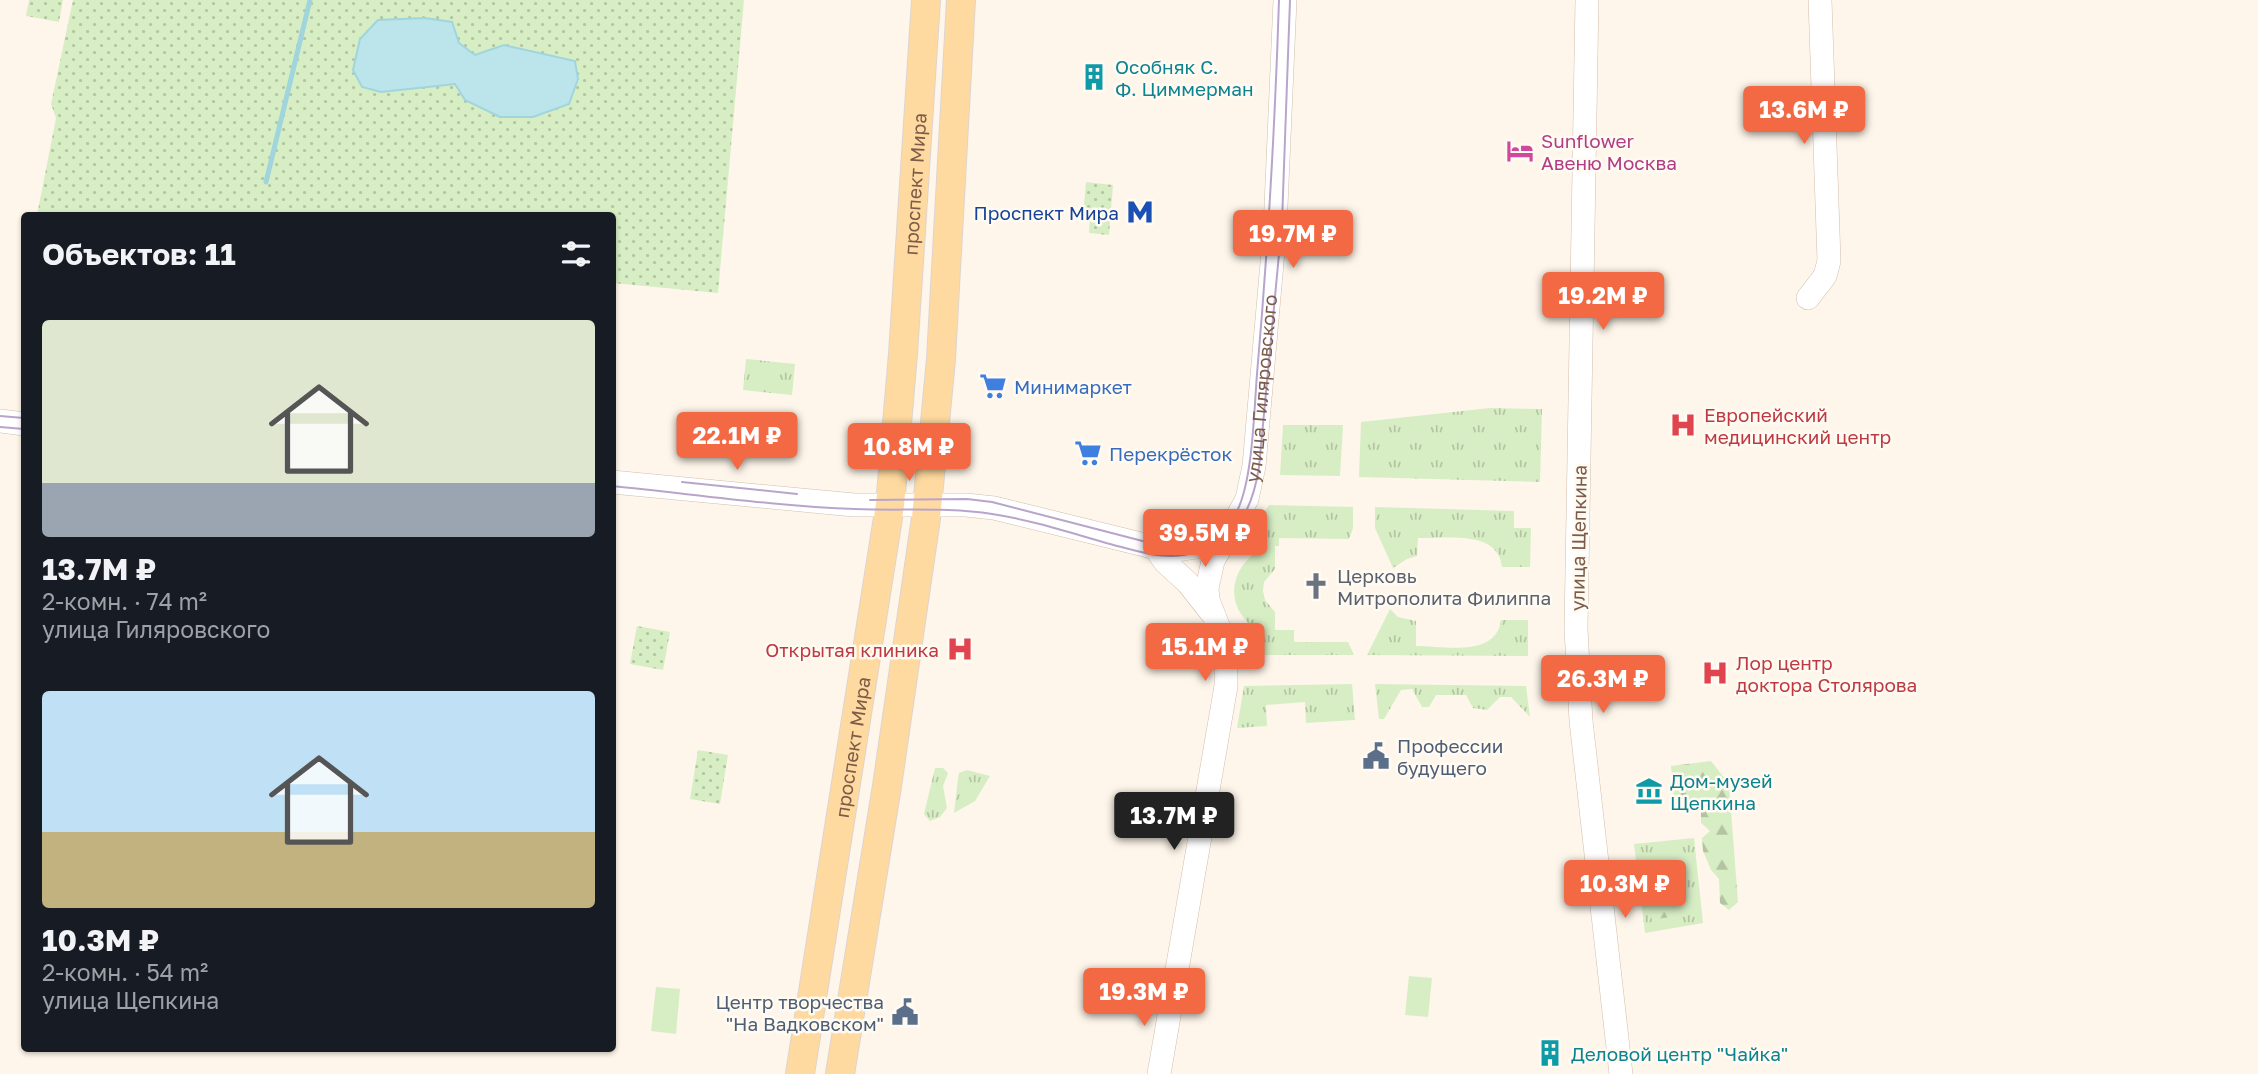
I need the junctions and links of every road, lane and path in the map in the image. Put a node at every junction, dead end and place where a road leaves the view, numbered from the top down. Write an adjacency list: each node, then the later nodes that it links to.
1 (926, 0): 10 (main road, проспект Мира)
2 (961, 0): 11 (main road, проспект Мира)
3 (1285, 0): 12 (street, улица Гиляровского)
4 (1587, 0): 18 (street, улица Щепкина)
5 (1820, 0): 6 (street)
6 (1808, 298)
7 (0, 421): 8 (street)
8 (21, 424)
9 (616, 482): 10 (street)
10 (890, 505): 11 (street); 15 (main road, проспект Мира)
11 (927, 506): 13 (street); 16 (main road, проспект Мира)
12 (1235, 522): 13 (street, улица Гиляровского); 14 (street, улица Гиляровского)
13 (1157, 550): 14 (street, улица Гиляровского)
14 (1214, 616): 17 (street, улица Гиляровского)
15 (800, 1074)
16 (840, 1074)
17 (1159, 1074)
18 (1621, 1074)

